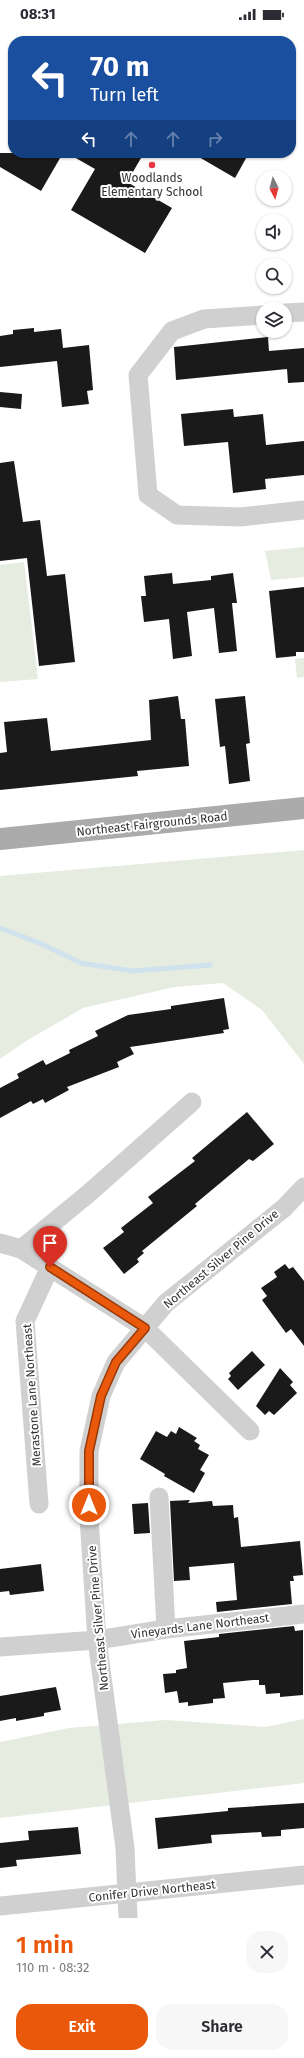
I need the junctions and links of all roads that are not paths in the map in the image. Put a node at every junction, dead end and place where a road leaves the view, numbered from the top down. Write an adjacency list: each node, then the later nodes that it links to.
1 (304, 312): 2 (street)
2 (292, 313)
3 (256, 315): 4 (street)
4 (304, 510)
5 (304, 808): 6 (main road, Northeast Fairgrounds Road)
6 (0, 839)
7 (192, 1102): 10 (street)
8 (304, 1187): 12 (street, Northeast Silver Pine Drive)
9 (0, 1242): 10 (street)
10 (21, 1249): 11 (street)
11 (50, 1267): 12 (street); 15 (street, Merastone Lane Northeast)
12 (145, 1328): 13 (street); 18 (street, Northeast Silver Pine Drive)
13 (250, 1431)
14 (159, 1497): 17 (street)
15 (39, 1504)
16 (304, 1614): 17 (street, Vineyards Lane Northeast)
17 (166, 1630): 18 (street, Vineyards Lane Northeast)
18 (97, 1640): 19 (street, Vineyards Lane Northeast); 21 (street, Northeast Silver Pine Drive)
19 (0, 1647)
20 (304, 1875): 21 (street, Conifer Drive Northeast)
21 (126, 1894): 22 (street, Conifer Drive Northeast); 23 (street, Northeast Silver Pine Drive)
22 (0, 1906)
23 (128, 1918)

